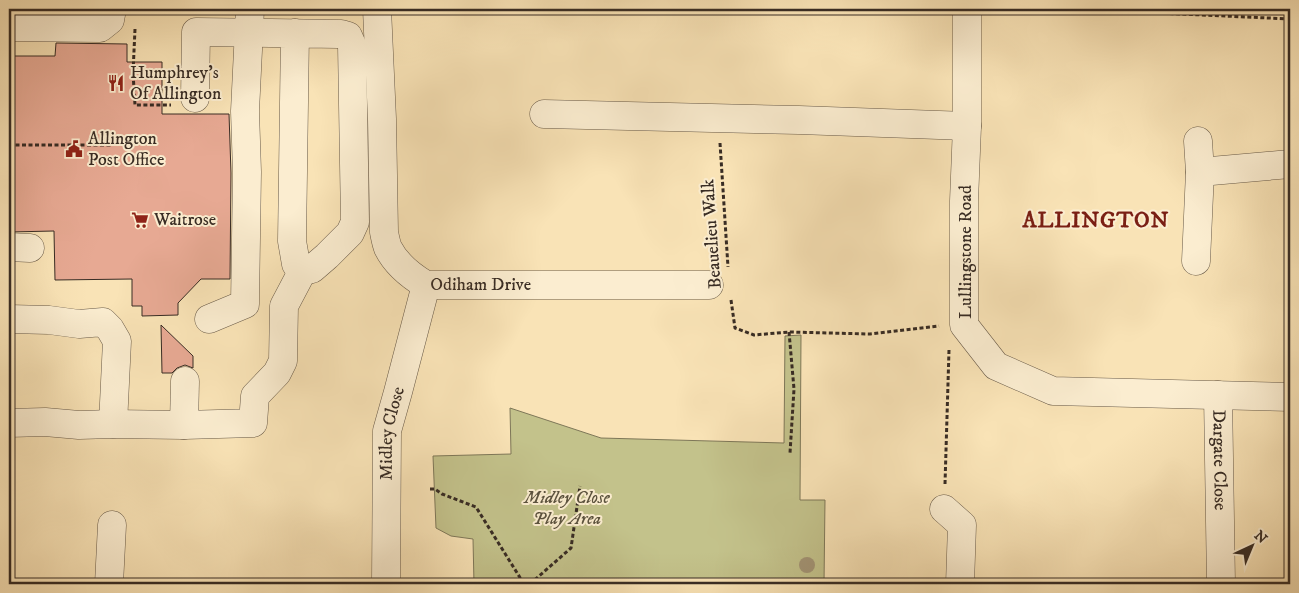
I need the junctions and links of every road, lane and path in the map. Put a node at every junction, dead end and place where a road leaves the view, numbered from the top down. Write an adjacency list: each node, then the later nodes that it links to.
1 (377, 9): 21 (street, Odiham Drive)
2 (967, 9): 12 (street, Lullingstone Road)
3 (1072, 9): 5 (path)
4 (123, 14): 7 (street); 9 (path)
5 (1290, 20)
6 (250, 21): 8 (street); 9 (street); 23 (street)
7 (9, 27)
8 (295, 33): 19 (street); 19 (street)
9 (183, 101)
10 (544, 114): 11 (street)
11 (719, 118): 12 (street); 20 (path, Beauelieu Walk)
12 (967, 126): 24 (street, Lullingstone Road)
13 (1198, 141): 17 (street)
14 (9, 144): 15 (path)
15 (112, 145)
16 (1290, 164): 17 (street)
17 (1200, 172): 18 (street)
18 (1196, 261)
19 (303, 270): 31 (street)
20 (722, 284): 21 (street, Odiham Drive); 25 (path, Beauelieu Walk)
21 (426, 286): 38 (street, Midley Close)
22 (9, 319): 30 (street)
23 (209, 319)
24 (956, 324): 25 (path); 27 (street, Lullingstone Road); 35 (path)
25 (789, 332): 32 (path)
26 (185, 381): 31 (street)
27 (1218, 395): 28 (street, Lullingstone Road); 42 (street, Dargate Close)
28 (1290, 397)
29 (9, 423): 30 (street)
30 (113, 424): 31 (street)
31 (184, 425)
32 (790, 454)
33 (580, 486): 40 (path)
34 (430, 489): 39 (path)
35 (944, 509): 41 (street)
36 (112, 525): 37 (street)
37 (109, 584)
38 (386, 584)
39 (524, 584)
40 (530, 584)
41 (960, 584)
42 (1221, 584)

